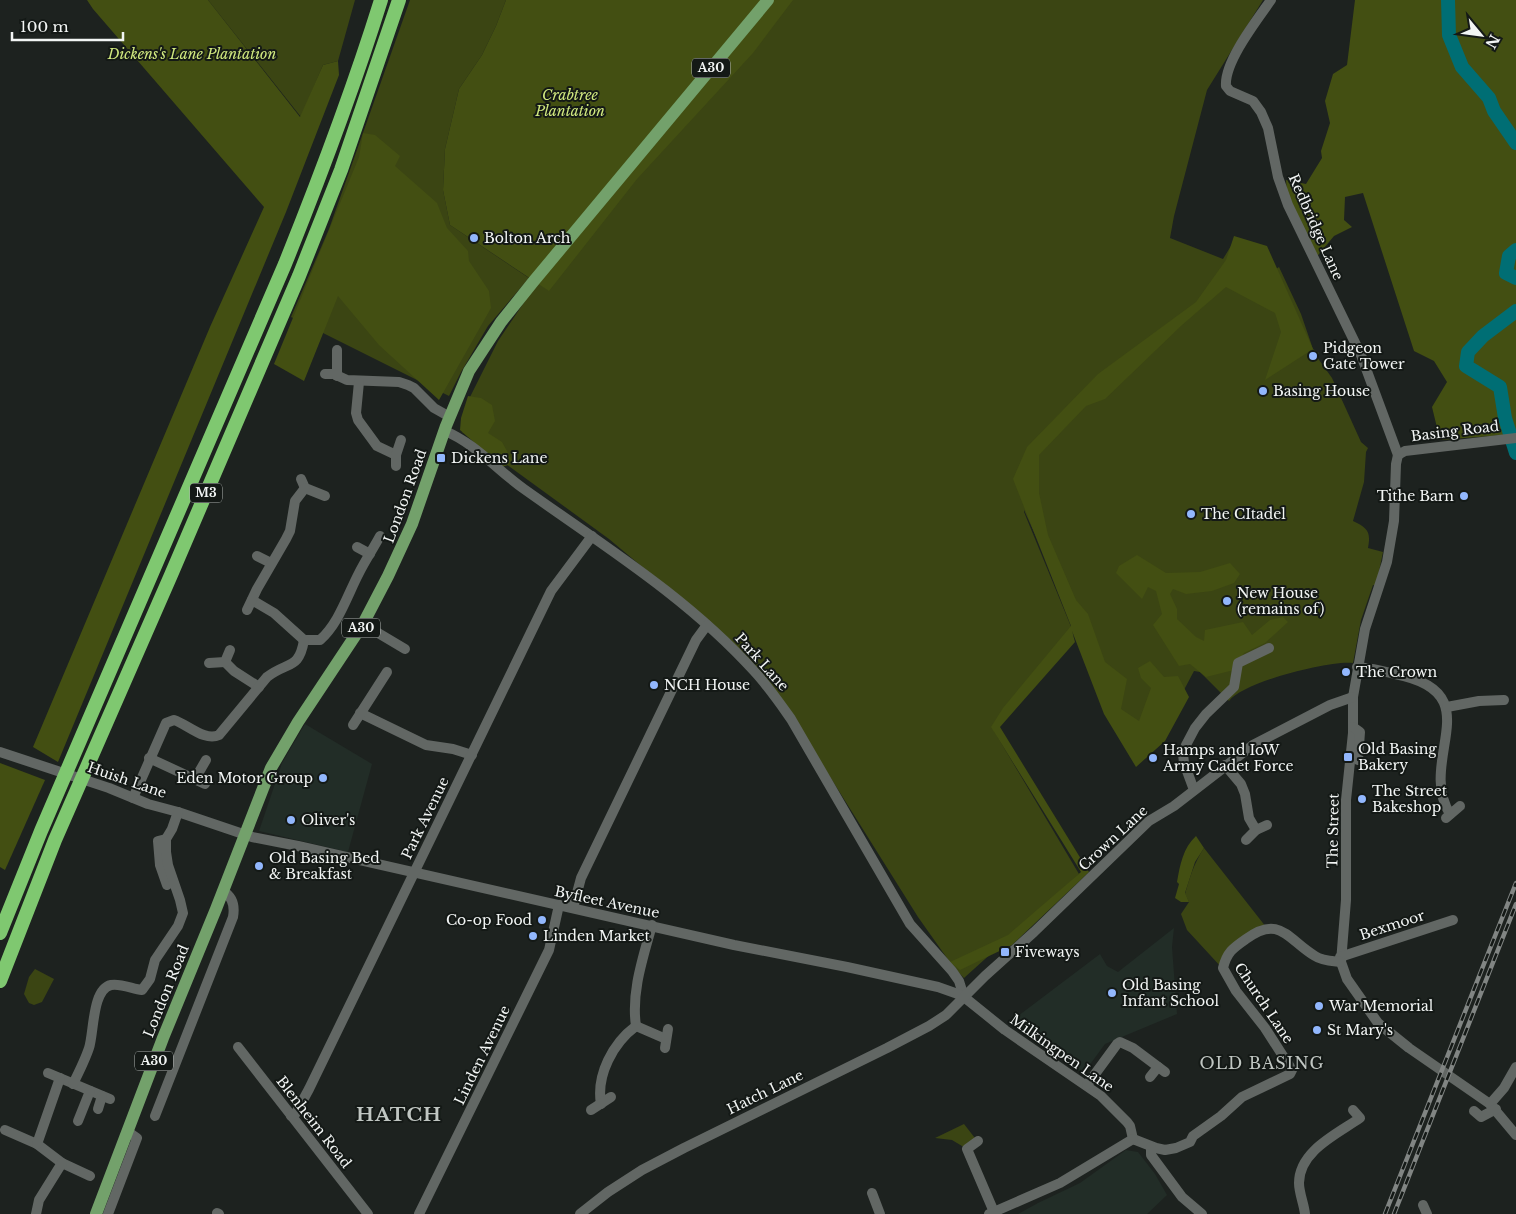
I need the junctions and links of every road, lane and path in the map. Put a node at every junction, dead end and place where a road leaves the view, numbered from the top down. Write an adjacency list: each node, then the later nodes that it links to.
1 (381, 0): 64 (highway, M3)
2 (399, 0): 66 (highway, M3)
3 (768, 0): 9 (main road, London Road / A30)
4 (1271, 0): 14 (street, Redbridge Lane)
5 (337, 350): 7 (street)
6 (325, 374): 7 (street)
7 (337, 376): 8 (street)
8 (358, 382): 9 (street); 13 (street)
9 (450, 417): 10 (main road, London Road / A30)
10 (445, 431): 18 (street, Park Lane); 25 (main road, London Road / A30)
11 (1516, 438): 14 (street, Basing Road)
12 (401, 440): 13 (street)
13 (396, 454): 15 (street)
14 (1398, 455): 33 (street, The Street)
15 (396, 466)
16 (325, 496): 22 (street)
17 (380, 536): 20 (street)
18 (592, 536): 26 (street, Park Lane); 44 (street, Park Avenue)
19 (357, 547): 20 (street)
20 (370, 554): 27 (street)
21 (257, 556): 22 (street)
22 (271, 563): 23 (street)
23 (252, 600): 24 (street); 27 (street)
24 (247, 610)
25 (363, 624): 29 (street); 56 (main road, London Road / A30)
26 (707, 625): 61 (street); 67 (street, Park Lane)
27 (304, 640): 36 (street)
28 (1269, 648): 50 (street)
29 (405, 649)
30 (230, 650): 31 (street)
31 (225, 662): 32 (street); 36 (street)
32 (209, 663)
33 (1357, 667): 38 (street, The Street); 40 (street)
34 (387, 672): 35 (street)
35 (379, 684): 37 (street); 41 (street)
36 (259, 687): 45 (street)
37 (389, 689)
38 (1352, 697): 47 (street, Crown Lane); 65 (street, The Street)
39 (1504, 700): 40 (street)
40 (1447, 706): 52 (street)
41 (360, 713): 42 (street); 44 (street)
42 (353, 725)
43 (0, 752): 51 (street, Huish Lane)
44 (472, 755): 58 (street, Park Avenue)
45 (150, 758): 48 (street); 51 (street)
46 (206, 760): 48 (street)
47 (1225, 766): 50 (street, Crown Lane); 55 (street)
48 (195, 779): 49 (street)
49 (205, 784)
50 (1194, 790): 67 (street, Crown Lane)
51 (133, 798): 53 (street, Huish Lane)
52 (1460, 806)
53 (178, 812): 56 (street, Huish Lane); 75 (street)
54 (1267, 825): 55 (street)
55 (1256, 830): 57 (street)
56 (244, 834): 58 (street, Byfleet Avenue); 59 (main road, London Road / A30)
57 (1246, 840)
58 (414, 872): 60 (street, Byfleet Avenue); 86 (street, Park Avenue)
59 (223, 891): 85 (street); 89 (main road, London Road / A30)
60 (559, 905): 61 (street, Byfleet Avenue); 103 (street, Linden Avenue)
61 (573, 908): 63 (street, Byfleet Avenue)
62 (1453, 920): 65 (street, Bexmoor)
63 (652, 925): 67 (street, Byfleet Avenue); 68 (street)
64 (0, 933)
65 (1341, 959): 80 (street, The Street); 94 (street, Church Lane)
66 (0, 981)
67 (964, 997): 76 (street, Milkingpen Lane); 104 (street, Hatch Lane)
68 (636, 1026): 69 (street); 79 (street)
69 (667, 1039)
70 (238, 1047): 86 (street, Blenheim Road)
71 (1516, 1067): 80 (street)
72 (48, 1073): 74 (street)
73 (1150, 1076): 76 (street)
74 (60, 1078): 75 (street); 93 (street)
75 (74, 1084): 77 (street)
76 (1087, 1085): 91 (street, Milkingpen Lane)
77 (90, 1090): 81 (street); 87 (street)
78 (611, 1097): 79 (street)
79 (601, 1104): 82 (street)
80 (1493, 1107): 84 (street); 90 (street, The Street)
81 (98, 1109)
82 (591, 1110)
83 (1353, 1110): 107 (street)
84 (1474, 1111)
85 (155, 1116)
86 (291, 1116): 102 (street, Blenheim Road)
87 (78, 1121)
88 (5, 1130): 93 (street)
89 (127, 1131): 100 (main road, London Road / A30); 101 (street)
90 (1516, 1135)
91 (1133, 1139): 94 (street, Church Lane); 98 (street)
92 (978, 1141): 98 (street)
93 (37, 1144): 95 (street)
94 (1151, 1147): 106 (street)
95 (62, 1162): 96 (street); 99 (street)
96 (90, 1176)
97 (872, 1193): 105 (street)
98 (992, 1213)
99 (36, 1214)
100 (96, 1214)
101 (108, 1214)
102 (368, 1214)
103 (419, 1214)
104 (580, 1214)
105 (880, 1214)
106 (1202, 1214)
107 (1306, 1214)

